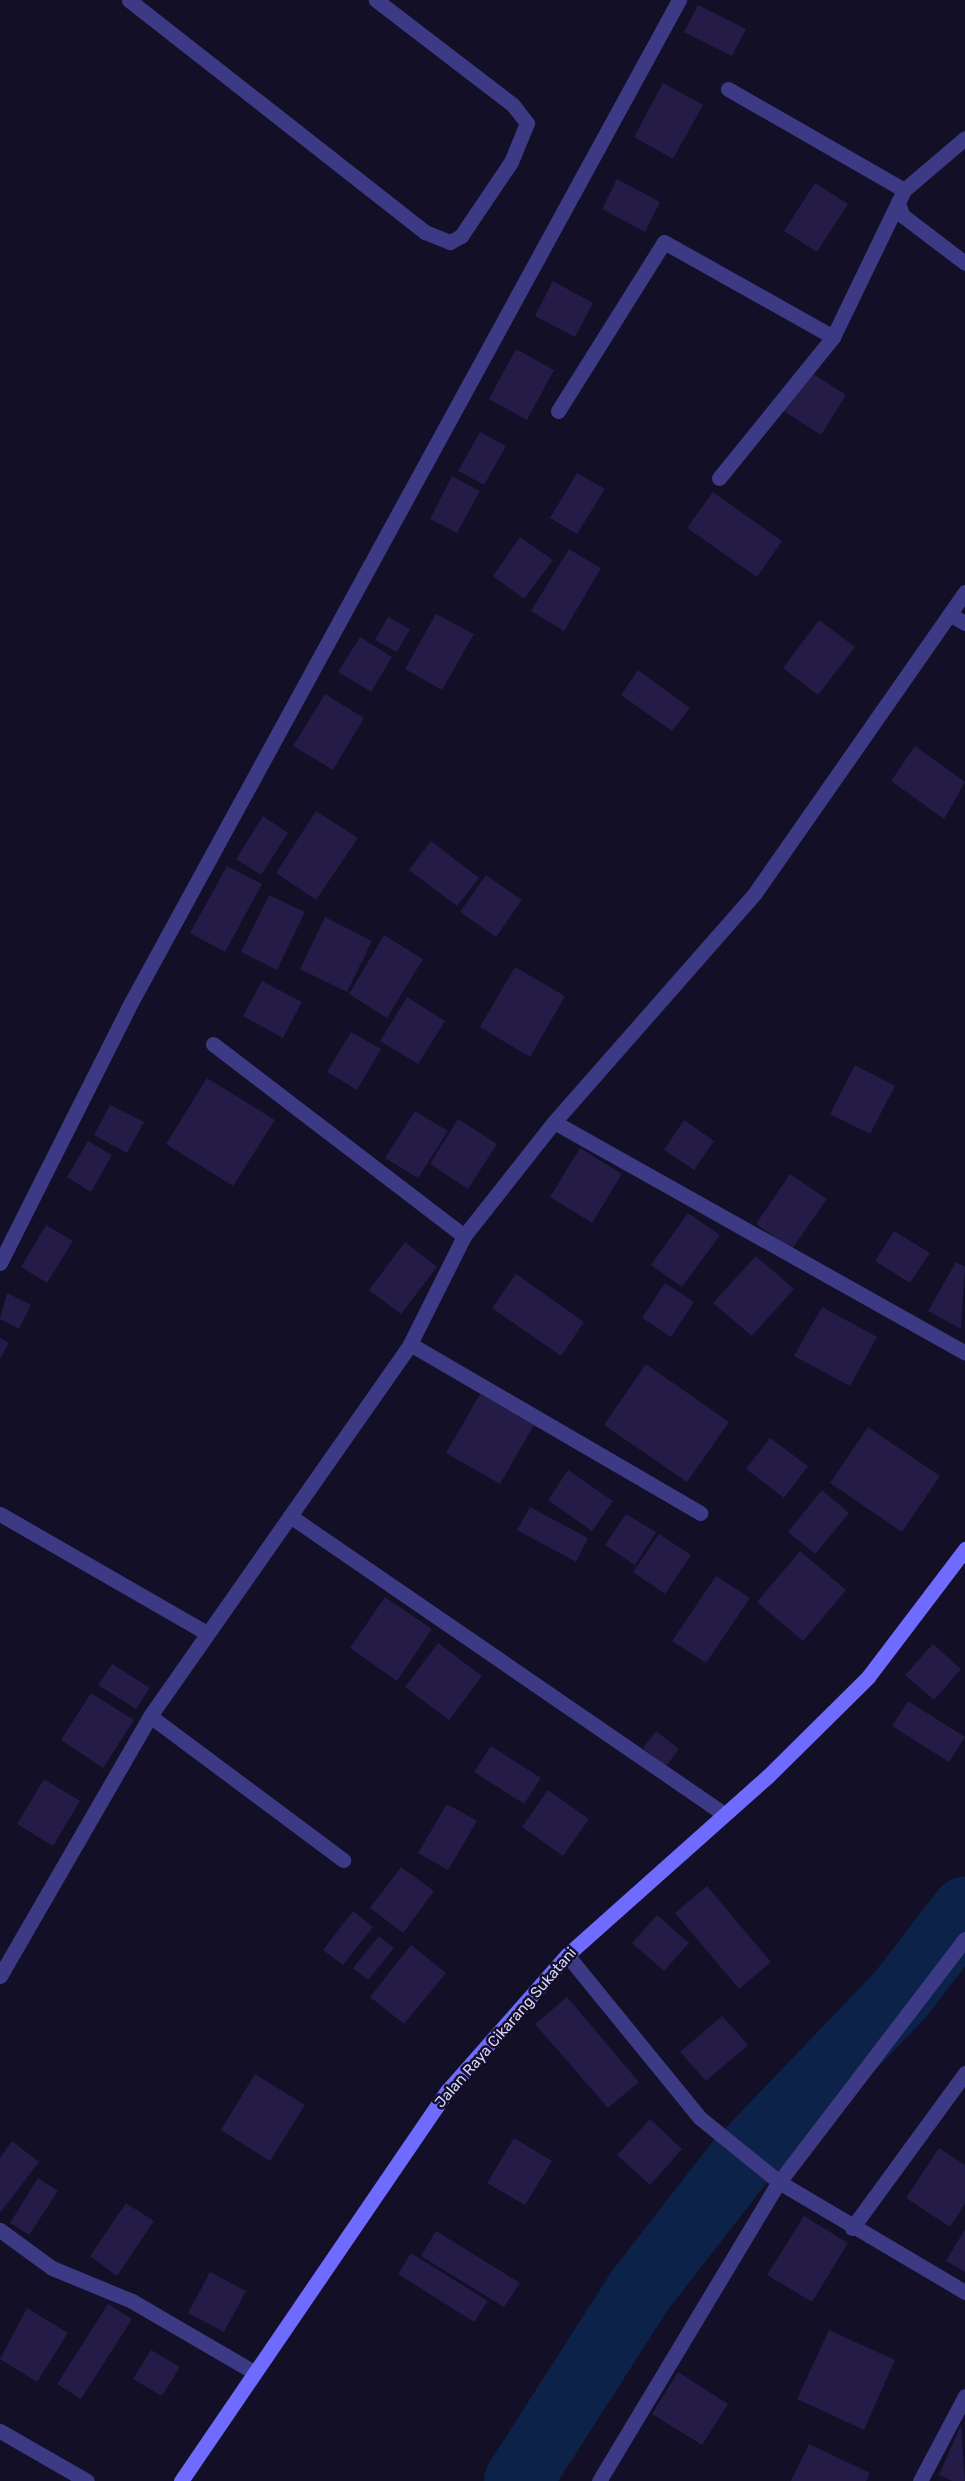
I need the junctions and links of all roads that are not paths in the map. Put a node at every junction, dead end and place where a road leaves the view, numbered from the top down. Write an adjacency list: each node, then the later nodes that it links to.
1 (129, 0): 2 (street)
2 (376, 0)
3 (679, 0): 17 (street)
4 (728, 89): 6 (street)
5 (965, 138): 6 (street)
6 (901, 196): 7 (street); 8 (street)
7 (965, 263)
8 (833, 337): 9 (street); 10 (street)
9 (558, 411)
10 (719, 478)
11 (965, 592): 12 (street)
12 (951, 615): 13 (street); 15 (street)
13 (965, 623)
14 (213, 1044): 16 (street)
15 (554, 1122): 16 (street); 19 (street)
16 (464, 1236): 18 (street)
17 (0, 1263)
18 (410, 1344): 20 (street); 22 (street)
19 (965, 1353)
20 (700, 1513)
21 (0, 1514): 24 (street)
22 (290, 1516): 24 (street); 26 (street)
23 (965, 1549): 26 (main road, Jalan Raya Cikarang Sukatani)
24 (207, 1633): 25 (street)
25 (150, 1716): 27 (street); 30 (street)
26 (724, 1814): 29 (main road, Jalan Raya Cikarang Sukatani)
27 (343, 1860)
28 (965, 1939): 32 (street)
29 (567, 1955): 32 (street); 36 (main road, Jalan Raya Cikarang Sukatani)
30 (0, 1976)
31 (965, 2073): 33 (street)
32 (774, 2178): 33 (street); 41 (street)
33 (852, 2228): 35 (street)
34 (0, 2230): 36 (street)
35 (965, 2292)
36 (254, 2372): 40 (main road, Jalan Raya Cikarang Sukatani)
37 (965, 2396): 42 (street)
38 (0, 2431): 39 (street)
39 (87, 2481)
40 (181, 2481)
41 (599, 2481)
42 (920, 2481)

